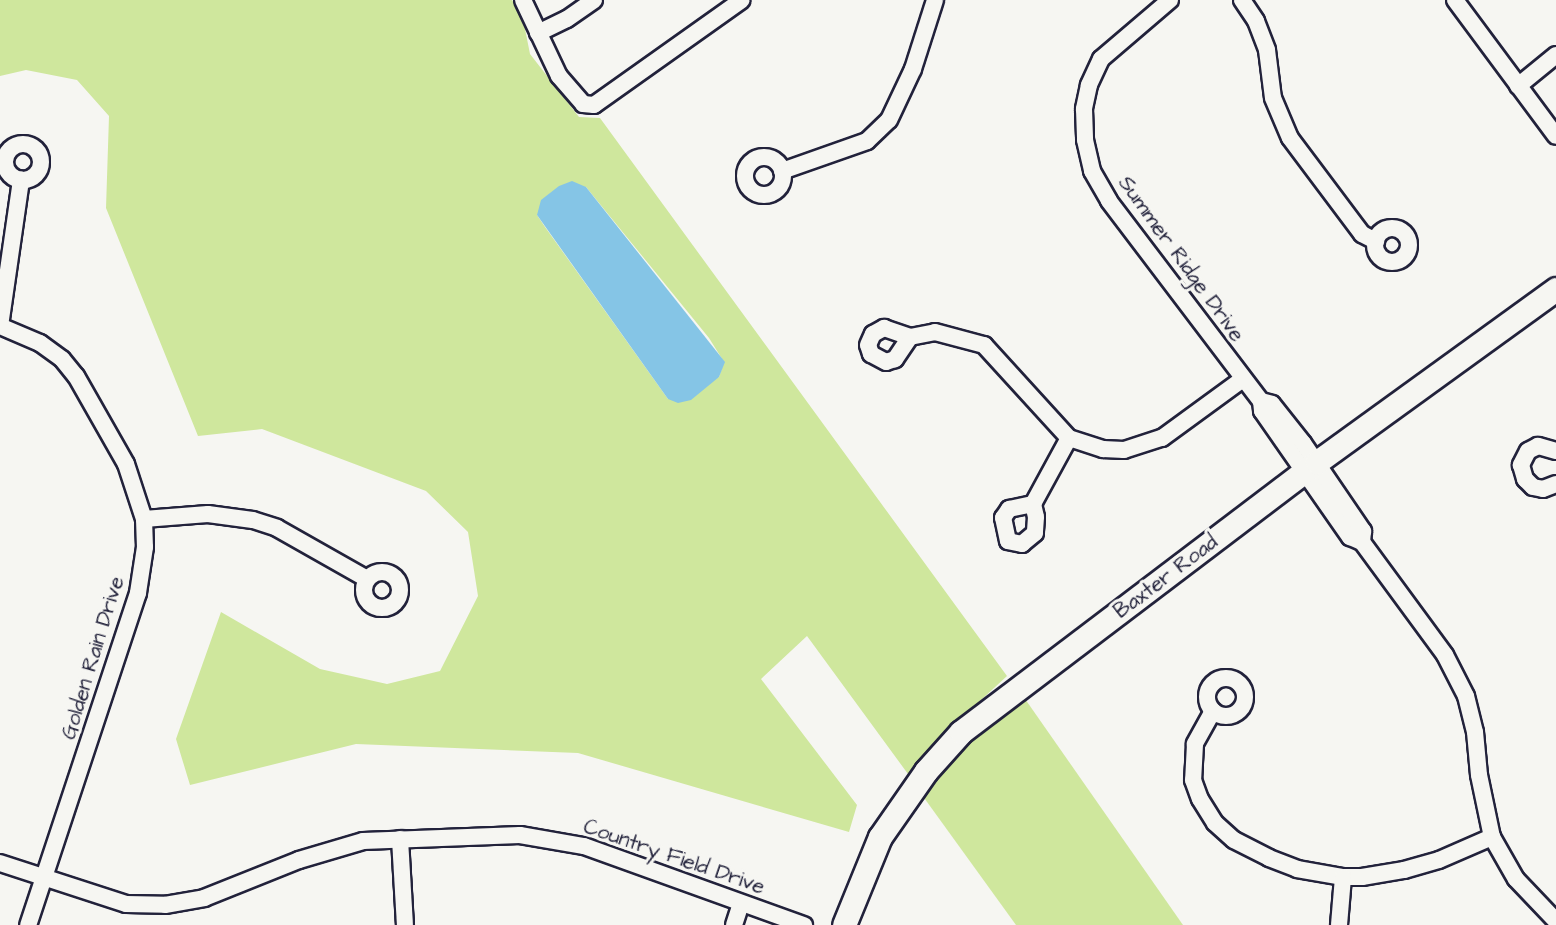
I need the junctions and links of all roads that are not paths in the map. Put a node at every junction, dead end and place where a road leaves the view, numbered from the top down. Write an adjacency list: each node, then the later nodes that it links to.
1 (523, 0): 8 (street)
2 (594, 0): 8 (street)
3 (742, 0): 8 (street)
4 (935, 0): 12 (street)
5 (1170, 0): 18 (street, Summer Ridge Drive)
6 (1242, 0): 14 (street)
7 (1455, 0): 10 (street)
8 (538, 33)
9 (1556, 55): 10 (street)
10 (1518, 86): 11 (street)
11 (1556, 136)
12 (782, 171)
13 (21, 180): 16 (street)
14 (1376, 241)
15 (1556, 289): 21 (main road, Baxter Road)
16 (0, 326): 24 (street, Golden Rain Drive)
17 (910, 337): 19 (street)
18 (1243, 379): 19 (street); 21 (street, Summer Ridge Drive)
19 (1069, 438): 23 (street)
20 (1556, 451): 22 (street)
21 (1311, 467): 27 (street, Summer Ridge Drive); 38 (main road, Baxter Road)
22 (1556, 484)
23 (1032, 504)
24 (144, 519): 25 (street); 30 (street, Golden Rain Drive)
25 (368, 579)
26 (1213, 711): 31 (street)
27 (1492, 837): 31 (street); 33 (street, Summer Ridge Drive)
28 (400, 839): 30 (street, Country Field Drive); 32 (street, Country Field Drive); 35 (street)
29 (0, 863): 30 (street, Country Field Drive)
30 (45, 877): 34 (street, Golden Rain Drive)
31 (1343, 877): 39 (street)
32 (741, 904): 36 (street); 37 (street, Country Field Drive)
33 (1556, 921)
34 (27, 925)
35 (405, 925)
36 (734, 925)
37 (804, 925)
38 (844, 925)
39 (1339, 925)

